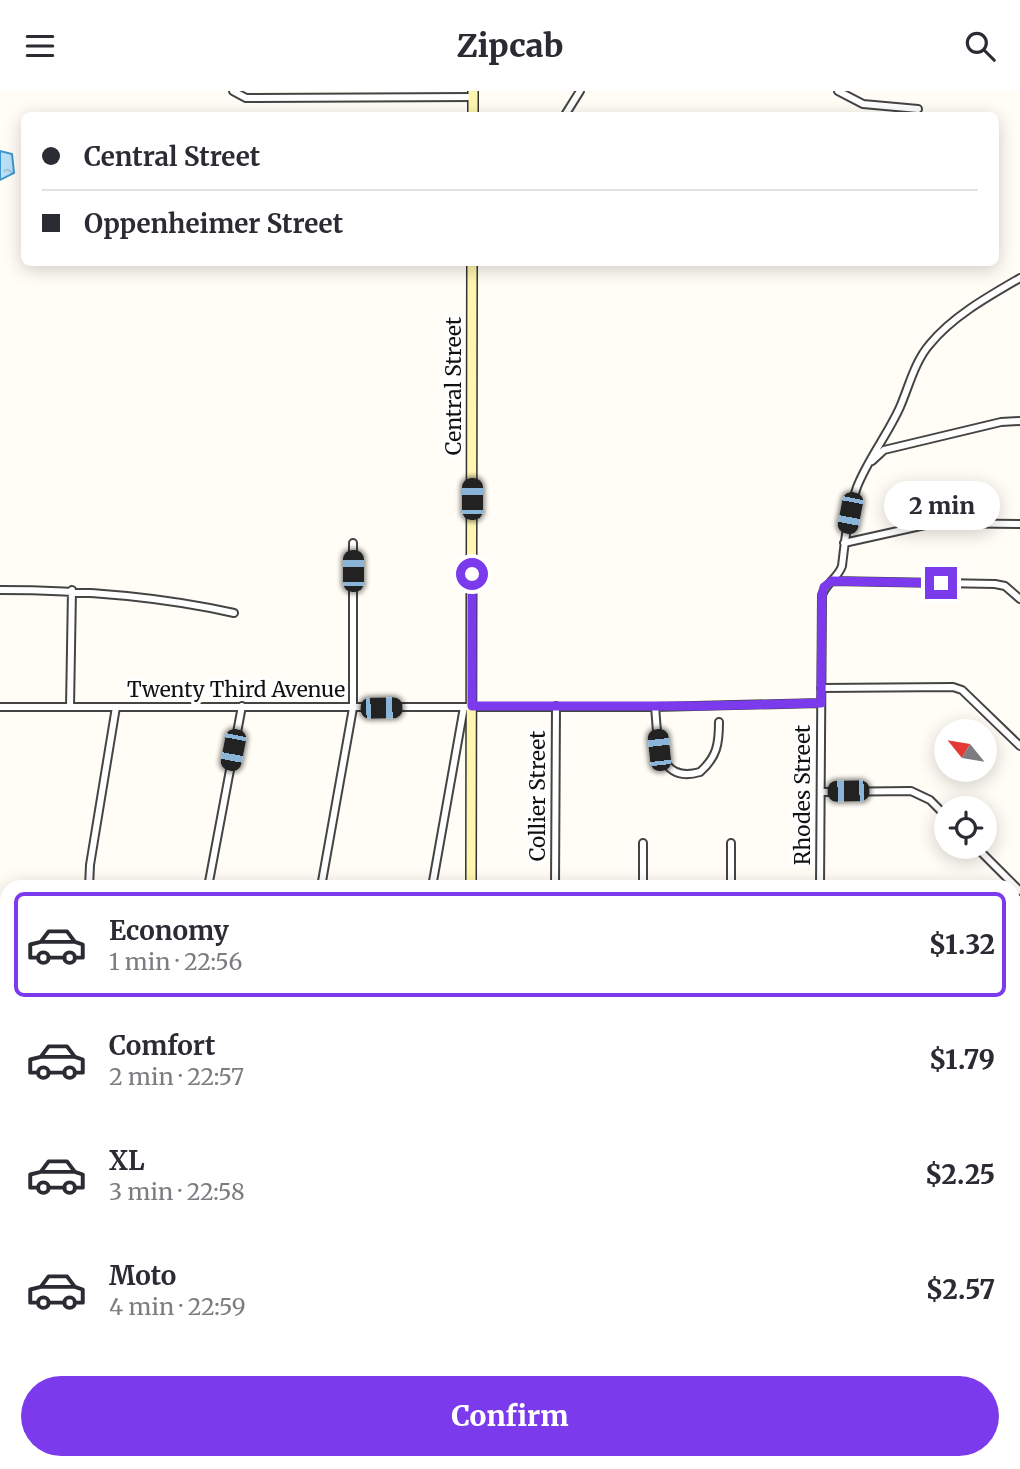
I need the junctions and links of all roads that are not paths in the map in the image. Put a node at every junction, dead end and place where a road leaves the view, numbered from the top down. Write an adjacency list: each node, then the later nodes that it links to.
1 (580, 91): 9 (street)
2 (838, 91): 7 (street)
3 (234, 92): 4 (street)
4 (336, 94): 5 (street)
5 (436, 94): 6 (street)
6 (473, 94): 8 (street)
7 (918, 109)
8 (473, 112)
9 (567, 112)
10 (472, 266): 25 (street, Central Street)
11 (1020, 278): 13 (street, Rhodes Street)
12 (1020, 421): 13 (street)
13 (868, 465): 16 (street, Rhodes Street)
14 (1020, 524): 16 (street)
15 (353, 543): 31 (street)
16 (844, 543): 17 (street, Rhodes Street)
17 (832, 581): 20 (street); 22 (street, Rhodes Street)
18 (0, 590): 19 (street)
19 (72, 590): 21 (street); 28 (street)
20 (1020, 599)
21 (234, 613)
22 (821, 688): 23 (street, Rhodes Street); 33 (street)
23 (821, 703): 30 (street, Twenty Third Avenue); 34 (street, Rhodes Street)
24 (242, 706): 29 (street, Twenty Third Avenue); 31 (street, Twenty Third Avenue); 40 (street)
25 (468, 706): 26 (street, Twenty Third Avenue); 31 (street, Twenty Third Avenue); 42 (street); 43 (street, Central Street)
26 (556, 706): 30 (street, Twenty Third Avenue); 44 (street, Collier Street)
27 (0, 707): 28 (street, Twenty Third Avenue)
28 (70, 707): 29 (street, Twenty Third Avenue)
29 (116, 707): 39 (street)
30 (655, 707): 32 (street)
31 (353, 708): 41 (street)
32 (719, 722)
33 (1020, 746)
34 (821, 792): 35 (street); 47 (street, Rhodes Street)
35 (934, 804)
36 (643, 843): 45 (street)
37 (731, 843): 46 (street)
38 (988, 859): 48 (street)
39 (90, 880)
40 (209, 880)
41 (322, 880)
42 (433, 880)
43 (471, 880)
44 (555, 880)
45 (643, 880)
46 (731, 880)
47 (820, 880)
48 (1009, 880)

